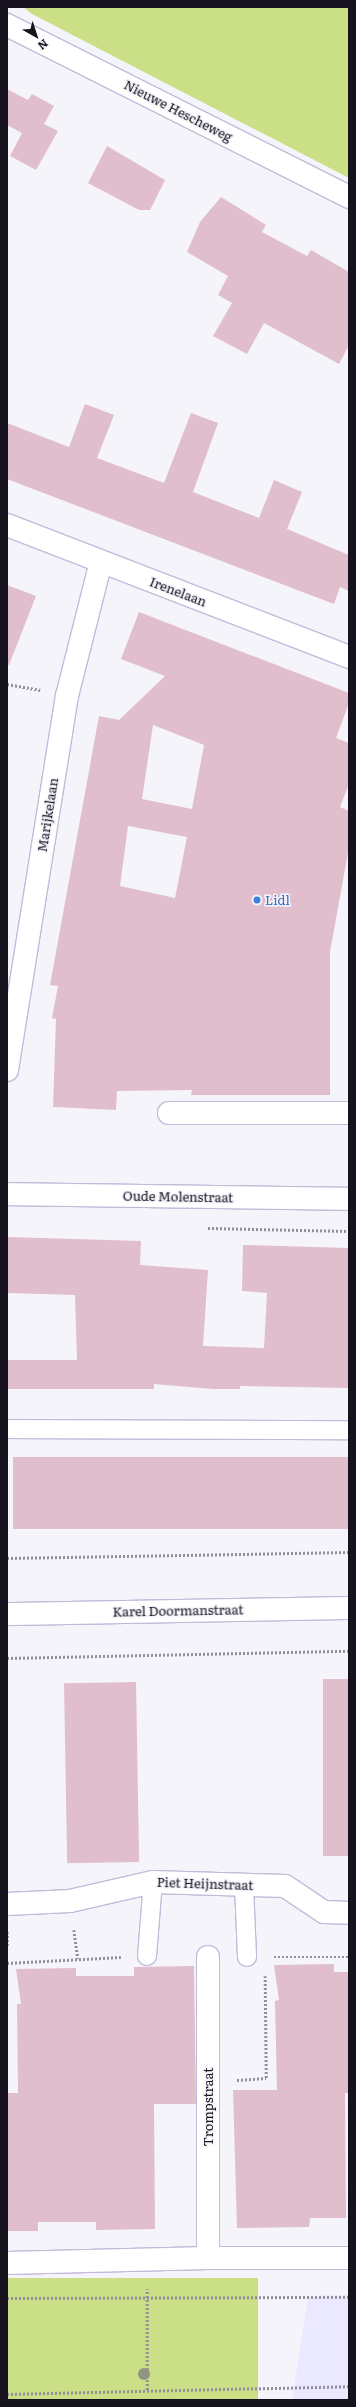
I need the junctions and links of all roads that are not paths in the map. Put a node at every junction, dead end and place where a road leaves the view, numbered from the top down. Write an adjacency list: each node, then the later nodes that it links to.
1 (7, 25): 2 (street, Nieuwe Hescheweg)
2 (349, 197)
3 (7, 525): 4 (street, Irenelaan)
4 (101, 562): 5 (street, Irenelaan); 6 (street, Marijkelaan)
5 (349, 657)
6 (7, 1070)
7 (169, 1113): 8 (street)
8 (349, 1113)
9 (7, 1194): 10 (street, Oude Molenstraat)
10 (349, 1199)
11 (7, 1429): 12 (lane)
12 (349, 1430)
13 (349, 1608): 14 (street, Karel Doormanstraat)
14 (7, 1614)
15 (153, 1882): 16 (street, Piet Heijnstraat); 17 (street, Piet Heijnstraat); 19 (lane)
16 (244, 1885): 18 (street, Piet Heijnstraat); 21 (lane)
17 (7, 1904)
18 (349, 1913)
19 (147, 1956)
20 (208, 1957): 22 (street, Trompstraat)
21 (247, 1957)
22 (208, 2258): 23 (street); 24 (street)
23 (349, 2258)
24 (7, 2263)

